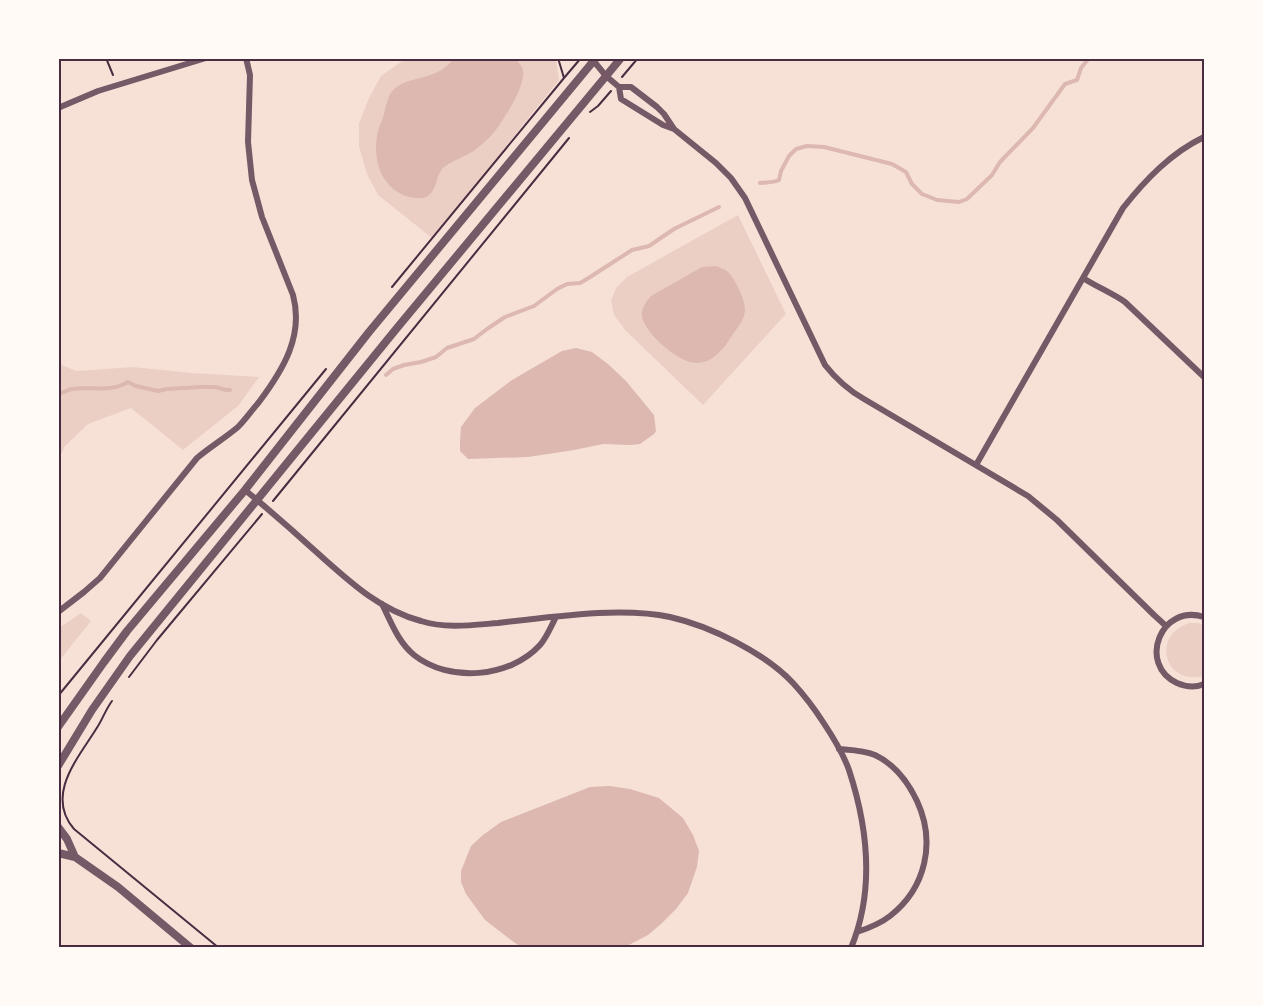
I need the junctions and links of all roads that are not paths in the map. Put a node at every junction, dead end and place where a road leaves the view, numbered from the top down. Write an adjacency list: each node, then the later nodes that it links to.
1 (206, 58): 7 (street)
2 (246, 58): 16 (street)
3 (621, 58): 5 (street)
4 (594, 59): 5 (street); 13 (street)
5 (606, 76): 6 (street); 14 (street)
6 (619, 87): 8 (street); 8 (street)
7 (58, 108)
8 (675, 129): 12 (street)
9 (1204, 137): 10 (street)
10 (1083, 278): 11 (street); 12 (street)
11 (1204, 377)
12 (976, 465): 19 (street)
13 (244, 490): 14 (street); 21 (street)
14 (258, 500): 15 (street); 23 (street)
15 (382, 604): 17 (street); 17 (street)
16 (58, 612)
17 (556, 617): 22 (street)
18 (1204, 617): 19 (street)
19 (1166, 626): 20 (street)
20 (1204, 684)
21 (58, 727)
22 (839, 749): 27 (street); 27 (street)
23 (58, 766)
24 (58, 828): 26 (street)
25 (58, 853): 26 (street)
26 (75, 857): 28 (street)
27 (857, 932): 29 (street)
28 (191, 948)
29 (851, 948)

